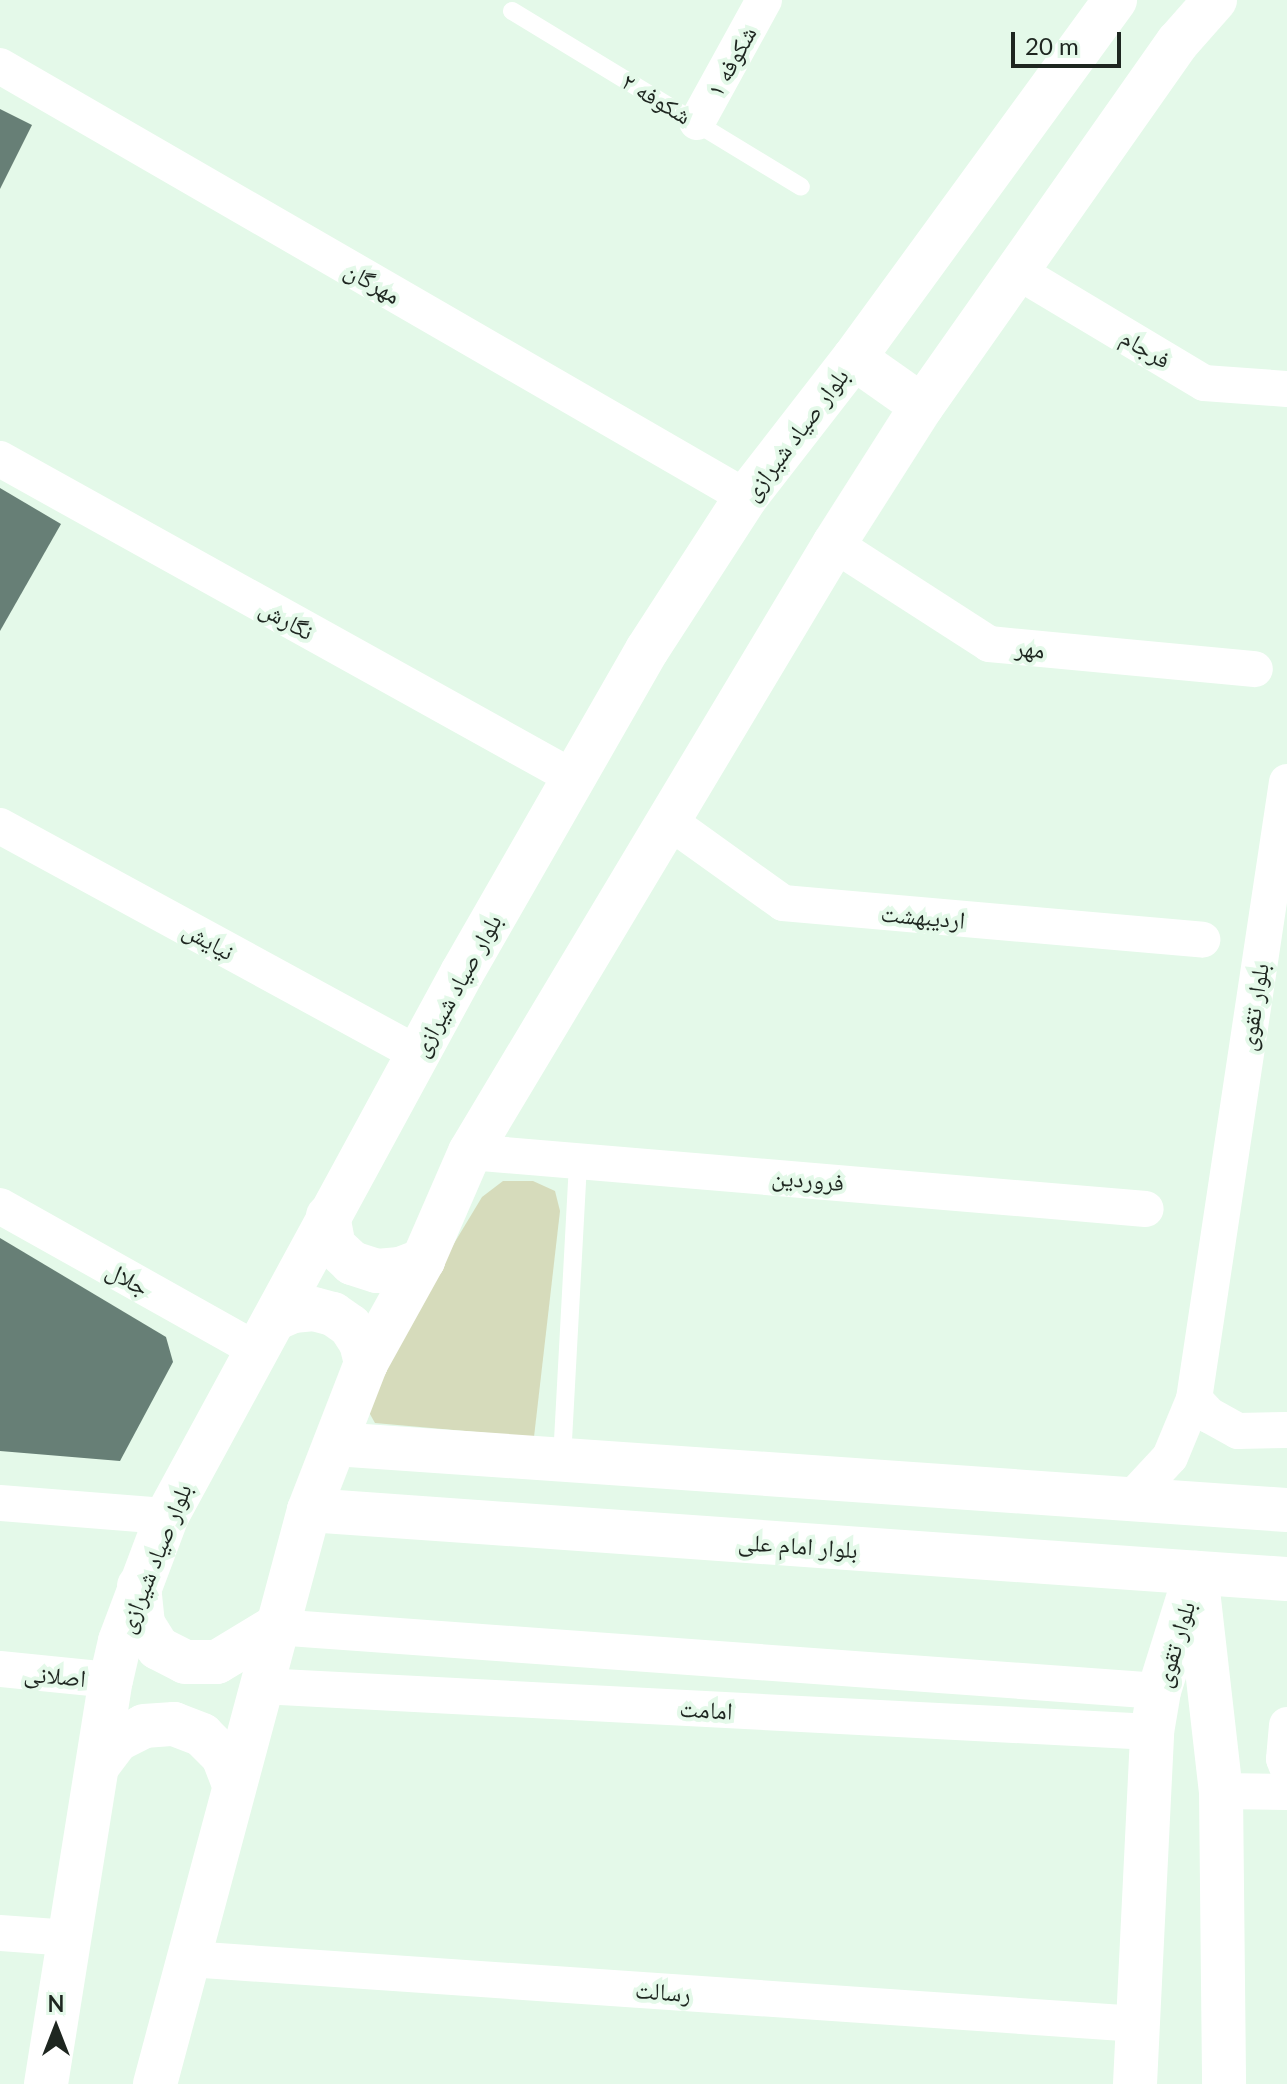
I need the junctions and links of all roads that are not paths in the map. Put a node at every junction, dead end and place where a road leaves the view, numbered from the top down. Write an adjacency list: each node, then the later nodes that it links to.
1 (764, 0): 6 (street, شکوفه ۱)
2 (1115, 0): 9 (street, بلوار صیاد شیرازی)
3 (1215, 0): 8 (street)
4 (512, 11): 6 (lane, شکوفه ۲)
5 (0, 66): 13 (street, مهرگان)
6 (697, 122): 7 (lane, شکوفه ۲)
7 (801, 187)
8 (1017, 271): 10 (street, فرجام); 11 (street)
9 (854, 358): 11 (street); 13 (street, بلوار صیاد شیرازی)
10 (1287, 389)
11 (922, 406): 14 (street)
12 (0, 459): 16 (street, نگارش)
13 (746, 497): 16 (street, بلوار صیاد شیرازی)
14 (834, 544): 15 (street, مهر); 18 (street)
15 (1255, 669)
16 (574, 778): 21 (street, بلوار صیاد شیرازی)
17 (1287, 782): 30 (street, بلوار تقوی)
18 (670, 822): 20 (street, اردیبهشت); 22 (street)
19 (0, 826): 21 (street, نیایش)
20 (1202, 940)
21 (418, 1054): 26 (street, بلوار صیاد شیرازی)
22 (470, 1152): 23 (street, فروردین); 27 (street)
23 (578, 1160): 25 (street, فروردین); 33 (lane)
24 (0, 1206): 28 (street, جلال)
25 (1146, 1209)
26 (328, 1216): 27 (street); 28 (street, بلوار صیاد شیرازی)
27 (423, 1260): 29 (street)
28 (266, 1335): 29 (street); 38 (street, بلوار صیاد شیرازی)
29 (366, 1363): 32 (street)
30 (1194, 1399): 31 (street); 34 (street, بلوار تقوی)
31 (1287, 1430)
32 (335, 1444): 33 (street); 36 (street)
33 (562, 1459): 34 (street)
34 (1131, 1499): 37 (street)
35 (0, 1503): 38 (street)
36 (309, 1510): 39 (street, بلوار امام علی); 42 (street)
37 (1287, 1510)
38 (167, 1516): 41 (street, بلوار صیاد شیرازی)
39 (1196, 1573): 40 (street, بلوار امام علی); 46 (street, بلوار تقوی); 51 (street, بلوار تقوی)
40 (1287, 1579)
41 (139, 1586): 42 (street); 44 (street, بلوار صیاد شیرازی)
42 (275, 1627): 45 (street); 46 (street, امامت)
43 (0, 1669): 44 (street, اصلانی)
44 (111, 1680): 48 (street, بلوار صیاد شیرازی)
45 (261, 1686): 46 (street, امامت); 50 (street)
46 (1155, 1712): 56 (street, بلوار تقوی)
47 (1287, 1725): 49 (street)
48 (99, 1764): 50 (street); 54 (street, بلوار صیاد شیرازی)
49 (1287, 1767)
50 (234, 1784): 55 (street)
51 (1221, 1791): 52 (street); 60 (street, بلوار تقوی)
52 (1287, 1792)
53 (0, 1933): 54 (street)
54 (70, 1938): 57 (street, بلوار صیاد شیرازی)
55 (189, 1959): 56 (street, رسالت); 58 (street)
56 (1138, 2024): 59 (street, بلوار تقوی)
57 (46, 2084)
58 (155, 2084)
59 (1135, 2084)
60 (1224, 2084)

